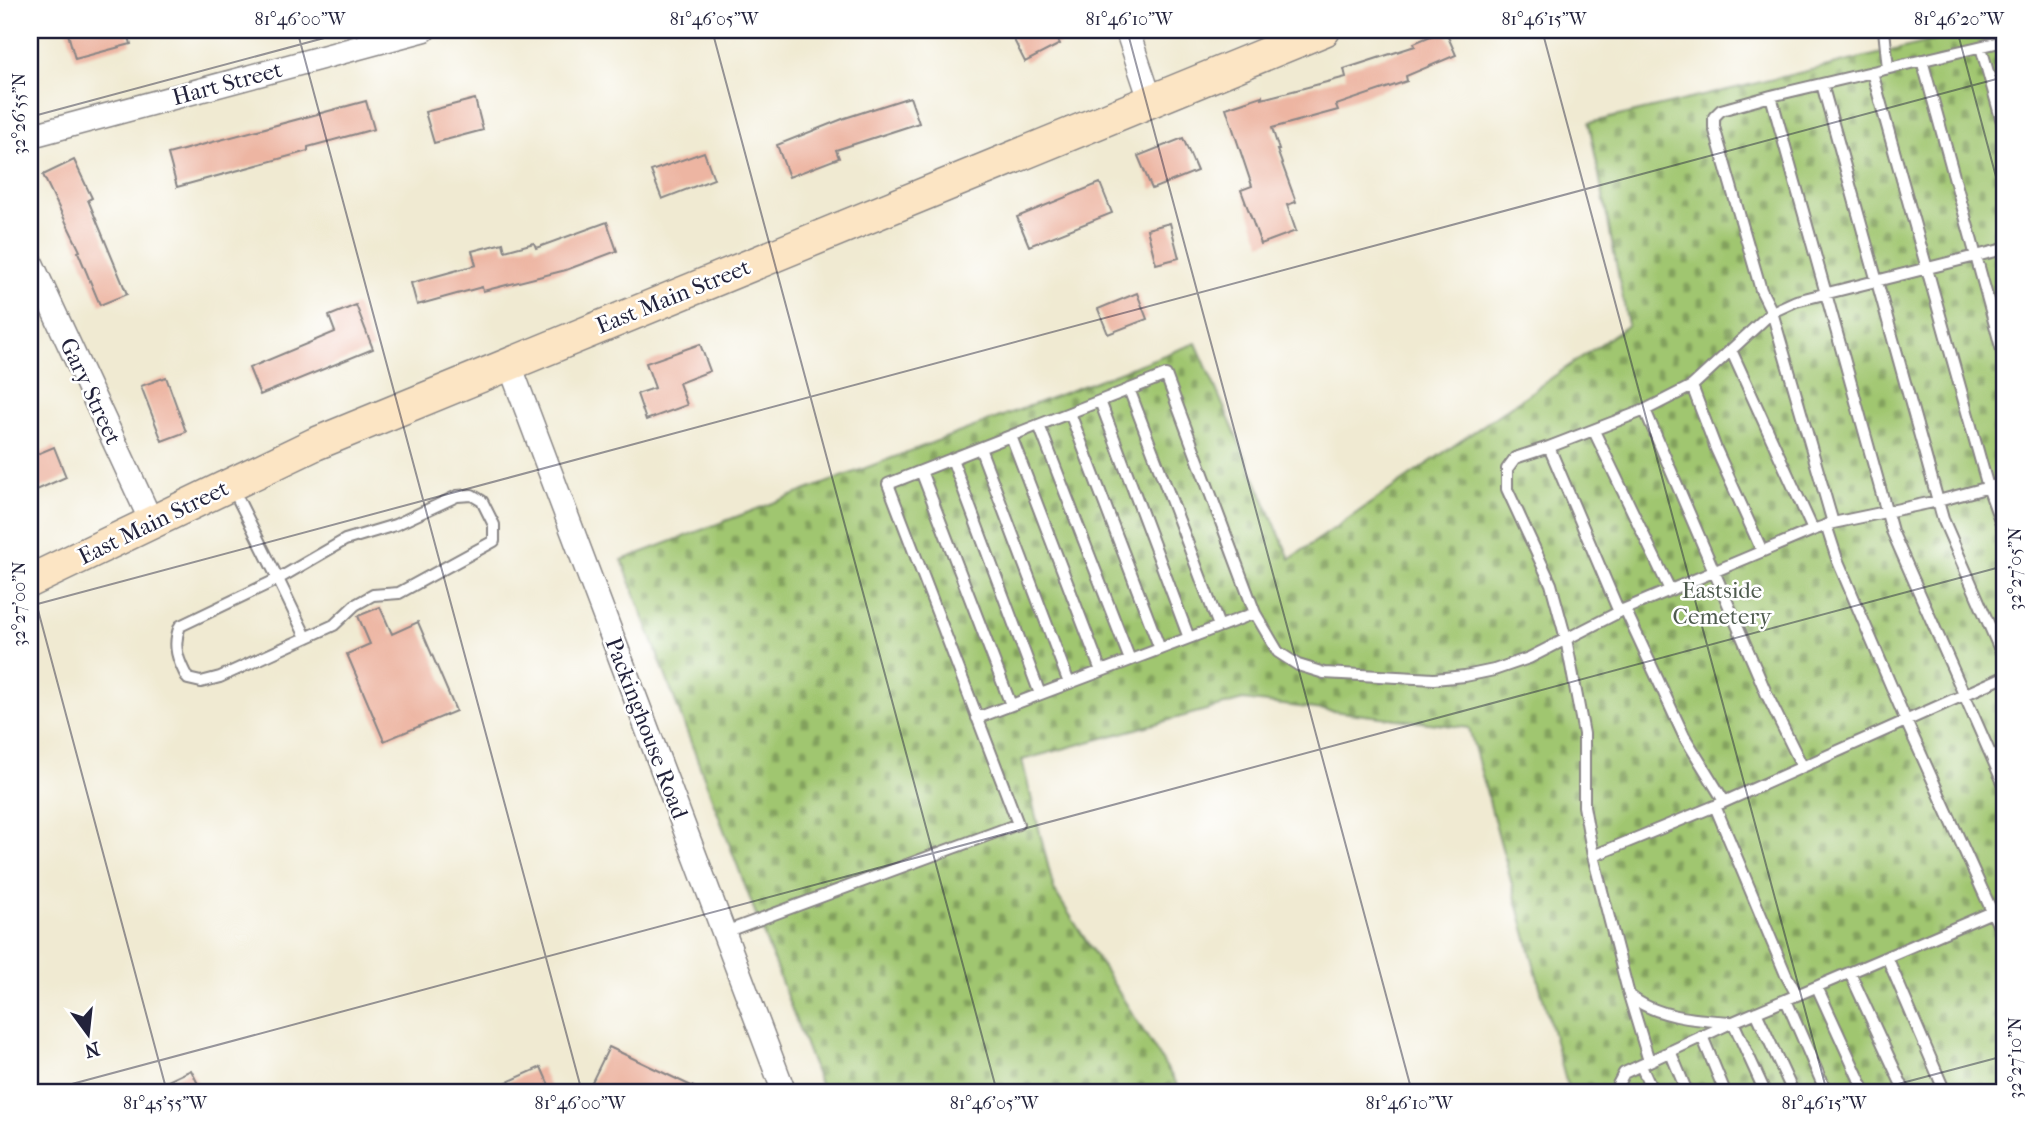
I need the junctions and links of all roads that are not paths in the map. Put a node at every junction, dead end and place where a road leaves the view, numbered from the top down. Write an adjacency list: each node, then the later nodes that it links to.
1 (424, 30): 5 (street, Hart Street)
2 (1127, 30): 13 (street)
3 (1324, 30): 13 (main road, East Main Street)
4 (1884, 30): 9 (lane)
5 (357, 38): 15 (street, Hart Street)
6 (2004, 41): 7 (lane)
7 (1981, 47): 8 (lane); 14 (lane)
8 (1922, 60): 9 (lane); 17 (lane)
9 (1888, 68): 10 (lane)
10 (1872, 72): 11 (lane); 19 (lane)
11 (1822, 84): 12 (lane); 20 (lane)
12 (1771, 96): 21 (lane); 22 (lane)
13 (1150, 99): 25 (main road, East Main Street)
14 (2004, 129)
15 (30, 136)
16 (2004, 248): 17 (lane)
17 (1974, 255): 19 (lane); 24 (lane)
18 (30, 260): 43 (street, Gary Street)
19 (1926, 268): 20 (lane); 40 (lane)
20 (1875, 280): 21 (lane); 41 (lane)
21 (1826, 293): 22 (lane); 42 (lane)
22 (1772, 312): 23 (lane); 44 (lane)
23 (1731, 350): 26 (lane); 45 (lane)
24 (2004, 358)
25 (509, 363): 39 (main road, East Main Street); 75 (street, Packinghouse Road)
26 (1692, 387): 29 (lane); 47 (lane)
27 (1129, 389): 28 (lane); 53 (lane); 54 (lane)
28 (1100, 401): 30 (lane); 56 (lane)
29 (1645, 410): 32 (lane); 48 (lane)
30 (1070, 413): 31 (lane); 58 (lane)
31 (1039, 425): 33 (lane); 60 (lane)
32 (1594, 431): 34 (lane); 51 (lane)
33 (1011, 436): 35 (lane); 61 (lane)
34 (1549, 447): 52 (lane); 57 (lane)
35 (980, 448): 36 (lane); 63 (lane)
36 (952, 459): 37 (lane); 64 (lane)
37 (921, 471): 66 (lane); 67 (lane)
38 (2004, 483): 40 (lane)
39 (231, 485): 43 (main road, East Main Street); 49 (lane)
40 (1988, 487): 41 (lane); 46 (lane)
41 (1938, 501): 42 (lane); 59 (lane)
42 (1886, 512): 44 (lane); 65 (lane)
43 (152, 523): 50 (main road, East Main Street)
44 (1829, 524): 45 (lane); 68 (lane)
45 (1813, 530): 47 (lane)
46 (2004, 531)
47 (1762, 551): 48 (lane)
48 (1714, 572): 51 (lane); 69 (lane)
49 (278, 579): 55 (lane); 55 (lane); 55 (lane)
50 (30, 581)
51 (1670, 590): 52 (lane)
52 (1622, 611): 57 (lane); 71 (lane)
53 (1255, 613): 54 (lane); 57 (lane)
54 (1219, 626): 56 (lane)
55 (306, 637)
56 (1189, 638): 58 (lane)
57 (1566, 639): 72 (lane)
58 (1160, 649): 60 (lane)
59 (2004, 659)
60 (1130, 660): 61 (lane)
61 (1101, 671): 63 (lane)
62 (2004, 677): 65 (lane)
63 (1069, 683): 64 (lane)
64 (1040, 694): 66 (lane)
65 (1965, 695): 68 (lane); 70 (lane)
66 (1011, 705): 67 (lane)
67 (977, 718): 75 (lane)
68 (1906, 720): 69 (lane); 74 (lane)
69 (1802, 766): 71 (lane)
70 (2004, 785)
71 (1720, 804): 72 (lane); 81 (lane)
72 (1593, 856): 80 (lane)
73 (2004, 907): 74 (lane)
74 (1992, 912): 76 (lane); 77 (lane)
75 (725, 932): 88 (street, Packinghouse Road)
76 (2004, 938)
77 (1887, 957): 78 (lane); 98 (lane)
78 (1850, 973): 79 (lane); 97 (lane)
79 (1817, 987): 81 (lane); 96 (lane)
80 (1629, 995): 84 (lane); 87 (lane)
81 (1797, 995): 82 (lane)
82 (1786, 1000): 83 (lane); 95 (lane)
83 (1756, 1012): 84 (lane); 94 (lane)
84 (1733, 1022): 85 (lane); 93 (lane)
85 (1702, 1036): 86 (lane); 92 (lane)
86 (1670, 1051): 87 (lane); 91 (lane)
87 (1645, 1064): 89 (lane); 90 (lane)
88 (784, 1092)
89 (1614, 1092)
90 (1653, 1092)
91 (1687, 1092)
92 (1726, 1092)
93 (1765, 1092)
94 (1793, 1092)
95 (1826, 1092)
96 (1865, 1092)
97 (1905, 1092)
98 (1945, 1092)

